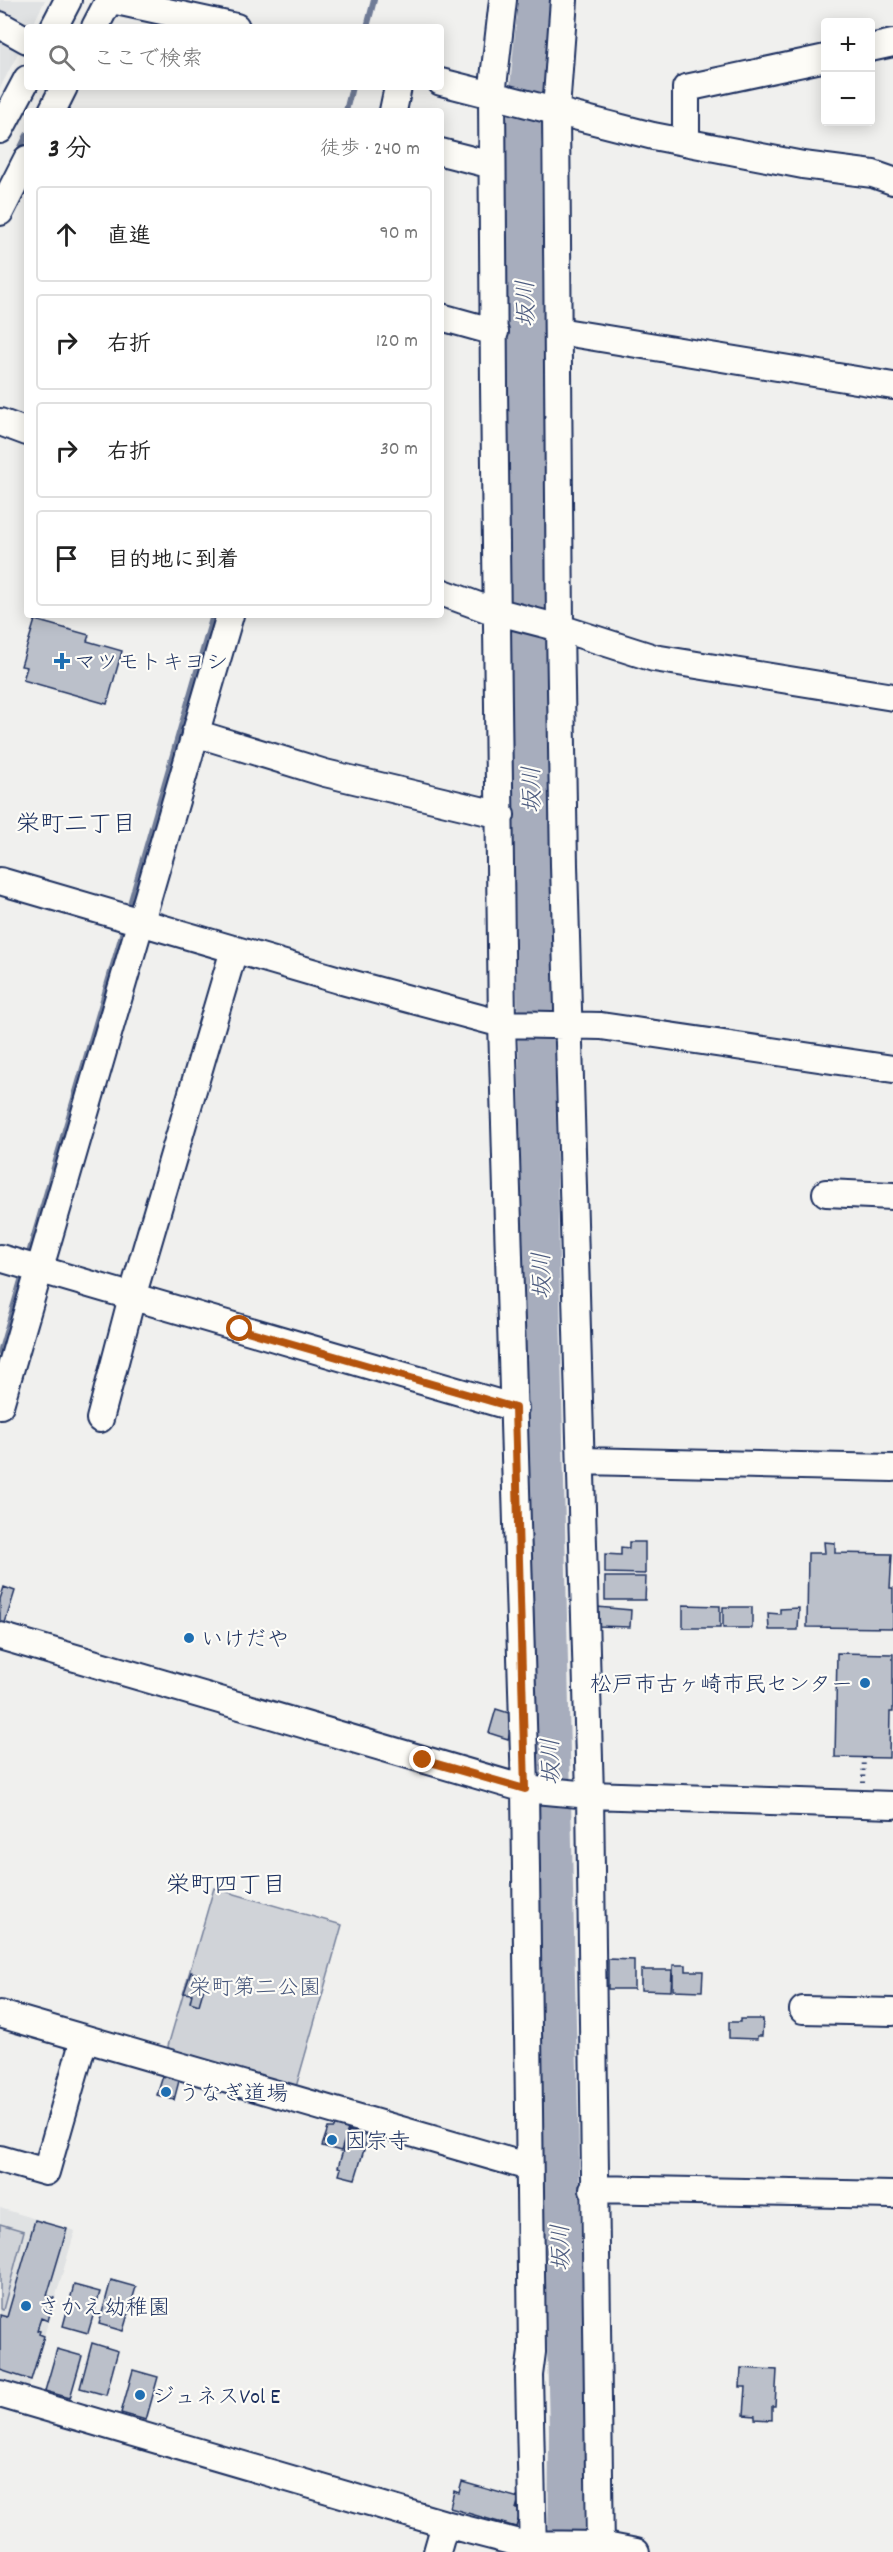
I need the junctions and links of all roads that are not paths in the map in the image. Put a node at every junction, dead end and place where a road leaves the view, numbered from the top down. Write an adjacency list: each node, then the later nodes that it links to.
1 (68, 0): 5 (street)
2 (110, 0): 6 (street); 7 (street)
3 (503, 0): 17 (street)
4 (564, 0): 20 (street)
5 (56, 24)
6 (97, 24)
7 (222, 24)
8 (0, 25): 9 (street)
9 (24, 38)
10 (893, 43): 11 (street)
11 (875, 47)
12 (821, 59): 22 (street)
13 (444, 83): 17 (street)
14 (24, 85): 21 (street)
15 (62, 90): 18 (street)
16 (397, 90): 19 (street)
17 (497, 97): 20 (street); 24 (street)
18 (54, 108)
19 (394, 108)
20 (552, 109): 22 (street); 29 (street)
21 (0, 130)
22 (686, 141): 26 (street)
23 (444, 153): 24 (street)
24 (492, 165): 30 (street)
25 (24, 168): 27 (street)
26 (893, 181)
27 (10, 208)
28 (444, 318): 30 (street)
29 (558, 331): 31 (street); 37 (street)
30 (495, 332): 35 (street)
31 (893, 386)
32 (0, 422): 33 (street)
33 (24, 431)
34 (444, 593): 35 (street)
35 (502, 612): 37 (street); 40 (street)
36 (229, 618): 39 (street)
37 (556, 627): 38 (street); 45 (street)
38 (893, 697)
39 (195, 733): 40 (street); 42 (street)
40 (501, 815): 44 (street)
41 (0, 881): 42 (street)
42 (132, 919): 43 (street); 49 (street)
43 (234, 950): 44 (street); 50 (street)
44 (502, 1024): 45 (street); 52 (street)
45 (568, 1024): 46 (street); 54 (street)
46 (893, 1069)
47 (826, 1193): 48 (street)
48 (893, 1196)
49 (23, 1265): 50 (street); 51 (street)
50 (132, 1297): 52 (street); 53 (street)
51 (0, 1405)
52 (515, 1408): 57 (street)
53 (100, 1419)
54 (582, 1461): 55 (street); 58 (street)
55 (893, 1468)
56 (0, 1636): 57 (street)
57 (528, 1789): 58 (street); 65 (street)
58 (585, 1795): 59 (street); 66 (street)
59 (893, 1805)
60 (803, 2010): 61 (street)
61 (893, 2012)
62 (1, 2016): 63 (street)
63 (84, 2039): 64 (street); 65 (street)
64 (0, 2158)
65 (529, 2167): 70 (street)
66 (593, 2189): 67 (street); 71 (street)
67 (893, 2195)
68 (0, 2394): 69 (street)
69 (445, 2524): 70 (street); 72 (street)
70 (533, 2548): 71 (street)
71 (600, 2549): 73 (street)
72 (437, 2552)
73 (636, 2552)

